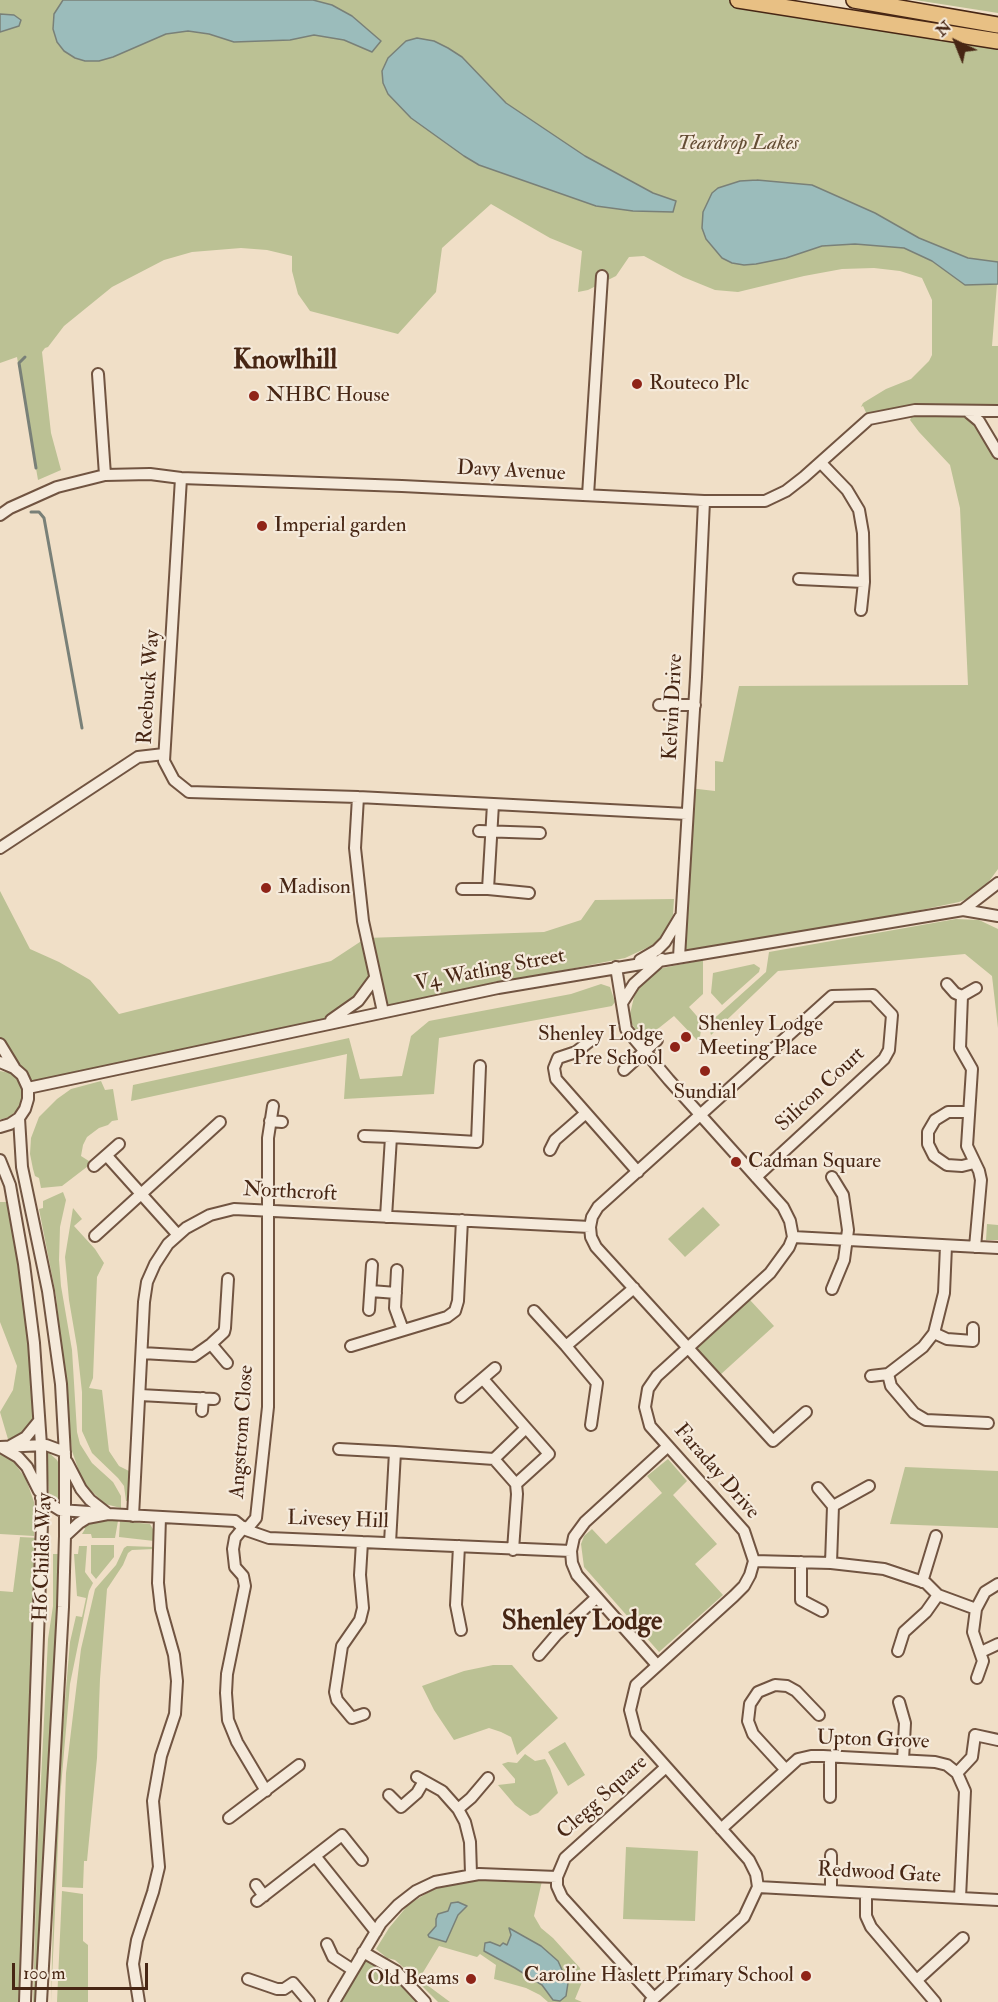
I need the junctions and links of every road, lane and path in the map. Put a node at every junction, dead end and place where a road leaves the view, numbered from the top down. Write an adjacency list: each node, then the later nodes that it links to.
1 (738, 0): 4 (highway)
2 (854, 0): 3 (highway)
3 (998, 25)
4 (998, 40)
5 (602, 276): 13 (street)
6 (98, 374): 11 (street)
7 (967, 411): 8 (street, Davy Avenue); 9 (street); 10 (street, Davy Avenue)
8 (998, 411)
9 (998, 453)
10 (821, 463): 14 (street, Davy Avenue); 17 (street)
11 (105, 475): 12 (street, Davy Avenue); 15 (street, Davy Avenue)
12 (181, 478): 13 (street, Davy Avenue); 21 (street, Roebuck Way)
13 (588, 495): 14 (street, Davy Avenue)
14 (704, 501): 20 (street, Kelvin Drive)
15 (0, 515)
16 (798, 579): 17 (street)
17 (864, 582): 18 (street)
18 (861, 610)
19 (658, 705): 20 (street)
20 (694, 705): 24 (street, Kelvin Drive)
21 (165, 754): 22 (street, Roebuck Way); 28 (street)
22 (358, 797): 23 (street, Roebuck Way); 40 (street)
23 (493, 804): 24 (street, Roebuck Way); 26 (street)
24 (687, 814): 34 (street, Kelvin Drive)
25 (479, 831): 26 (street)
26 (492, 831): 27 (street); 31 (street)
27 (540, 833)
28 (0, 848)
29 (998, 883): 33 (street, V4 Watling Street)
30 (462, 889): 31 (street)
31 (488, 889): 32 (street)
32 (529, 893)
33 (963, 910): 35 (street, V4 Watling Street); 36 (street, V4 Watling Street)
34 (682, 914): 36 (street, Kelvin Drive); 38 (street, Kelvin Drive)
35 (998, 916)
36 (679, 957): 37 (street, V4 Watling Street)
37 (662, 959): 38 (street, V4 Watling Street); 44 (street)
38 (632, 964): 39 (street, V4 Watling Street)
39 (616, 967): 44 (street); 45 (street, V4 Watling Street)
40 (375, 978): 45 (street); 46 (street)
41 (947, 984): 43 (street)
42 (976, 988): 43 (street)
43 (962, 996): 57 (street)
44 (622, 1003): 50 (street)
45 (382, 1012): 46 (street, V4 Watling Street)
46 (326, 1024): 55 (street, V4 Watling Street)
47 (595, 1037): 58 (street)
48 (657, 1040): 50 (street)
49 (0, 1044): 53 (street)
50 (644, 1052): 54 (street); 59 (street)
51 (0, 1062): 53 (street)
52 (480, 1066): 66 (street)
53 (15, 1068): 55 (street)
54 (625, 1071)
55 (28, 1088): 60 (street, H6 Childs Way)
56 (273, 1106): 61 (street, Angstrom Close)
57 (969, 1112): 71 (street); 71 (street)
58 (586, 1113): 68 (street); 73 (street)
59 (700, 1115): 73 (street); 74 (street); 74 (street, Silicon Court)
60 (19, 1118): 64 (street); 123 (street, H6 Childs Way)
61 (270, 1121): 63 (street); 77 (street, Angstrom Close)
62 (220, 1122): 76 (street)
63 (282, 1122)
64 (0, 1127)
65 (364, 1136): 66 (street)
66 (391, 1137): 78 (street)
67 (119, 1144): 69 (street)
68 (550, 1150)
69 (107, 1156): 72 (street); 76 (street)
70 (0, 1160): 114 (street, H6 Childs Way)
71 (974, 1163): 86 (street)
72 (94, 1166)
73 (638, 1172): 80 (street)
74 (756, 1177): 83 (street)
75 (832, 1177): 84 (street)
76 (141, 1194): 81 (street); 82 (street)
77 (268, 1211): 78 (street, Northcroft); 81 (street, Northcroft); 134 (street, Angstrom Close)
78 (386, 1217): 79 (street, Northcroft)
79 (462, 1220): 80 (street, Northcroft); 98 (street)
80 (590, 1227): 91 (street)
81 (178, 1235): 104 (street, Northcroft)
82 (95, 1236)
83 (793, 1237): 84 (street); 103 (street, Faraday Drive)
84 (847, 1241): 85 (street); 92 (street)
85 (946, 1246): 86 (street); 99 (street)
86 (975, 1247): 87 (street)
87 (998, 1248)
88 (372, 1265): 93 (street)
89 (398, 1270): 94 (street)
90 (228, 1279): 100 (street)
91 (634, 1288): 102 (street); 103 (street)
92 (832, 1289)
93 (371, 1291): 94 (street); 95 (street)
94 (396, 1293): 98 (street)
95 (369, 1310)
96 (534, 1311): 102 (street)
97 (973, 1328): 99 (street)
98 (403, 1330): 101 (street)
99 (934, 1333): 107 (street)
100 (211, 1344): 104 (street); 105 (street)
101 (351, 1346)
102 (566, 1346): 116 (street)
103 (688, 1347): 113 (street); 120 (street, Faraday Drive)
104 (142, 1353): 110 (street, Northcroft)
105 (227, 1363)
106 (495, 1368): 109 (street)
107 (888, 1374): 108 (street); 115 (street)
108 (871, 1376)
109 (483, 1379): 111 (street); 117 (street)
110 (140, 1395): 112 (street); 132 (street, Northcroft)
111 (461, 1397)
112 (202, 1411)
113 (806, 1412)
114 (39, 1421): 118 (street, H6 Childs Way); 119 (street)
115 (988, 1423)
116 (591, 1425)
117 (526, 1428): 124 (street); 125 (street)
118 (41, 1445): 119 (street); 123 (street); 128 (street, H6 Childs Way)
119 (4, 1446): 128 (street)
120 (668, 1447): 141 (street); 142 (street, Faraday Drive)
121 (339, 1449): 122 (street)
122 (395, 1452): 124 (street); 138 (street)
123 (65, 1456): 130 (street, H6 Childs Way); 131 (street)
124 (494, 1459): 125 (street)
125 (516, 1484): 140 (street)
126 (869, 1486): 129 (street)
127 (818, 1488): 129 (street)
128 (41, 1496): 130 (street, Livesey Hill); 194 (street, H6 Childs Way)
129 (832, 1506): 144 (street)
130 (66, 1515): 131 (street, Livesey Hill); 135 (street, H6 Childs Way)
131 (103, 1515): 132 (street, Livesey Hill); 135 (street, Livesey Hill)
132 (133, 1516): 133 (street, Livesey Hill)
133 (160, 1517): 134 (street, Livesey Hill); 196 (street)
134 (245, 1528): 137 (street, Livesey Hill); 169 (street, Angstrom Close)
135 (65, 1536): 195 (street, H6 Childs Way)
136 (936, 1536): 145 (street)
137 (362, 1542): 138 (street, Livesey Hill); 159 (street)
138 (390, 1543): 139 (street, Livesey Hill)
139 (459, 1546): 140 (street, Livesey Hill); 151 (street)
140 (513, 1550): 141 (street, Livesey Hill)
141 (571, 1551): 148 (street)
142 (754, 1561): 143 (street); 156 (street)
143 (801, 1562): 144 (street); 150 (street)
144 (831, 1563): 145 (street)
145 (922, 1582): 147 (street)
146 (998, 1584): 149 (street)
147 (938, 1595): 149 (street); 153 (street)
148 (596, 1598): 155 (street); 156 (street)
149 (976, 1609): 154 (street)
150 (822, 1611)
151 (461, 1630)
152 (998, 1644): 154 (street)
153 (898, 1651)
154 (981, 1652): 157 (street)
155 (539, 1655)
156 (657, 1665): 165 (street)
157 (977, 1678)
158 (899, 1702): 163 (street)
159 (364, 1714)
160 (819, 1715): 166 (street)
161 (998, 1740): 167 (street)
162 (830, 1756): 163 (street, Upton Grove); 166 (street, Upton Grove); 171 (street)
163 (903, 1760): 167 (street, Upton Grove)
164 (299, 1765): 169 (street)
165 (666, 1767): 174 (street); 179 (street, Clegg Square)
166 (786, 1770): 174 (street, Upton Grove)
167 (957, 1773): 184 (street)
168 (488, 1778): 172 (street)
169 (266, 1791): 173 (street)
170 (389, 1795): 172 (street)
171 (830, 1797)
172 (458, 1809): 178 (street)
173 (229, 1818)
174 (721, 1829): 181 (street)
175 (831, 1855): 182 (street)
176 (316, 1857): 177 (street); 180 (street); 186 (street)
177 (362, 1860)
178 (471, 1874): 179 (street); 186 (street)
179 (557, 1876): 193 (street)
180 (256, 1884)
181 (758, 1887): 182 (street, Redwood Gate); 193 (street)
182 (831, 1891): 183 (street, Redwood Gate)
183 (866, 1893): 184 (street, Redwood Gate); 192 (street)
184 (960, 1898): 185 (street, Redwood Gate)
185 (998, 1900)
186 (376, 1932): 189 (street)
187 (963, 1938): 192 (street)
188 (327, 1944): 190 (street)
189 (363, 1952): 190 (street); 199 (street)
190 (353, 1970): 198 (street)
191 (248, 1979): 197 (street)
192 (917, 1980): 200 (street)
193 (652, 2000)
194 (25, 2002)
195 (41, 2002)
196 (139, 2002)
197 (309, 2002)
198 (334, 2002)
199 (425, 2002)
200 (935, 2002)

